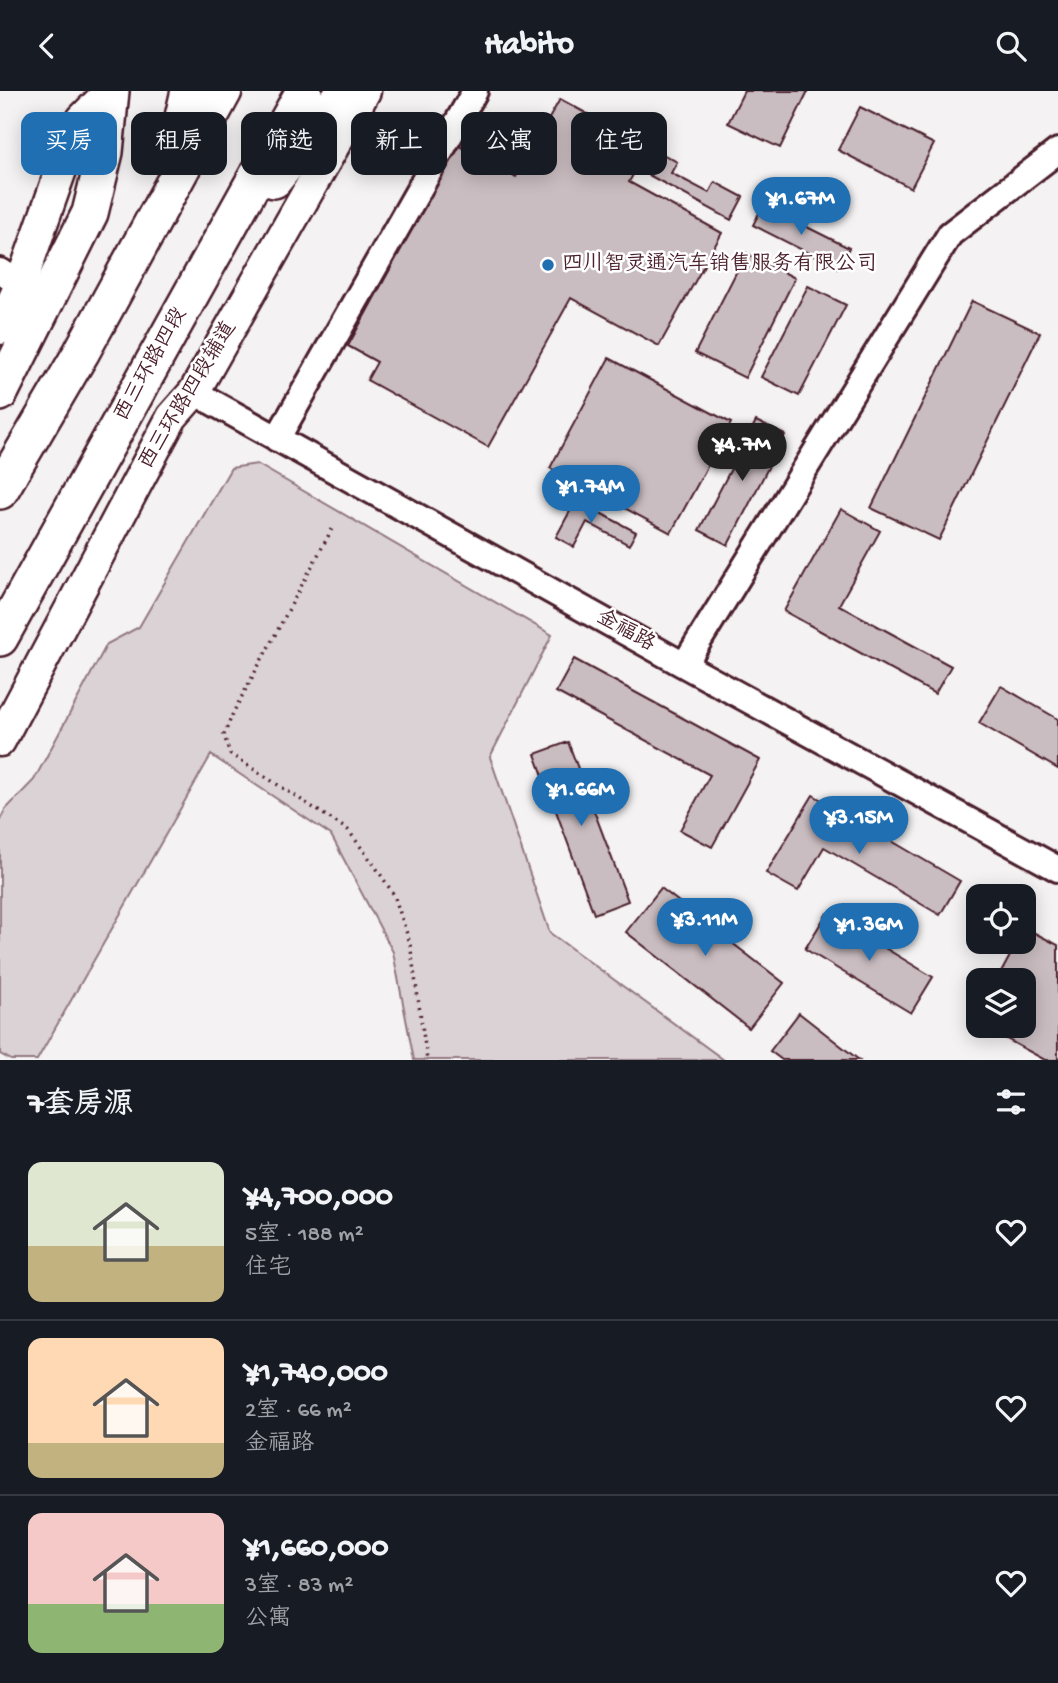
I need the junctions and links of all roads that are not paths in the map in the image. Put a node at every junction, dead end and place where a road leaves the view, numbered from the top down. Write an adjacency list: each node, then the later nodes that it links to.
1 (189, 91): 9 (highway)
2 (224, 91): 9 (highway)
3 (304, 91): 10 (highway, 西三环路四段)
4 (345, 91): 10 (highway)
5 (365, 91): 13 (main road, 西三环路四段辅道)
6 (475, 91): 15 (street)
7 (106, 94): 11 (main road); 14 (highway)
8 (1058, 151): 18 (street)
9 (166, 195): 16 (highway)
10 (213, 257): 17 (highway, 西三环路四段)
11 (10, 277): 12 (main road)
12 (0, 329)
13 (194, 392): 15 (street, 金福路); 19 (main road, 西三环路四段辅道)
14 (0, 393)
15 (277, 439): 18 (street, 金福路)
16 (0, 491)
17 (0, 638)
18 (684, 665): 20 (street, 金福路)
19 (0, 741)
20 (1058, 869)

